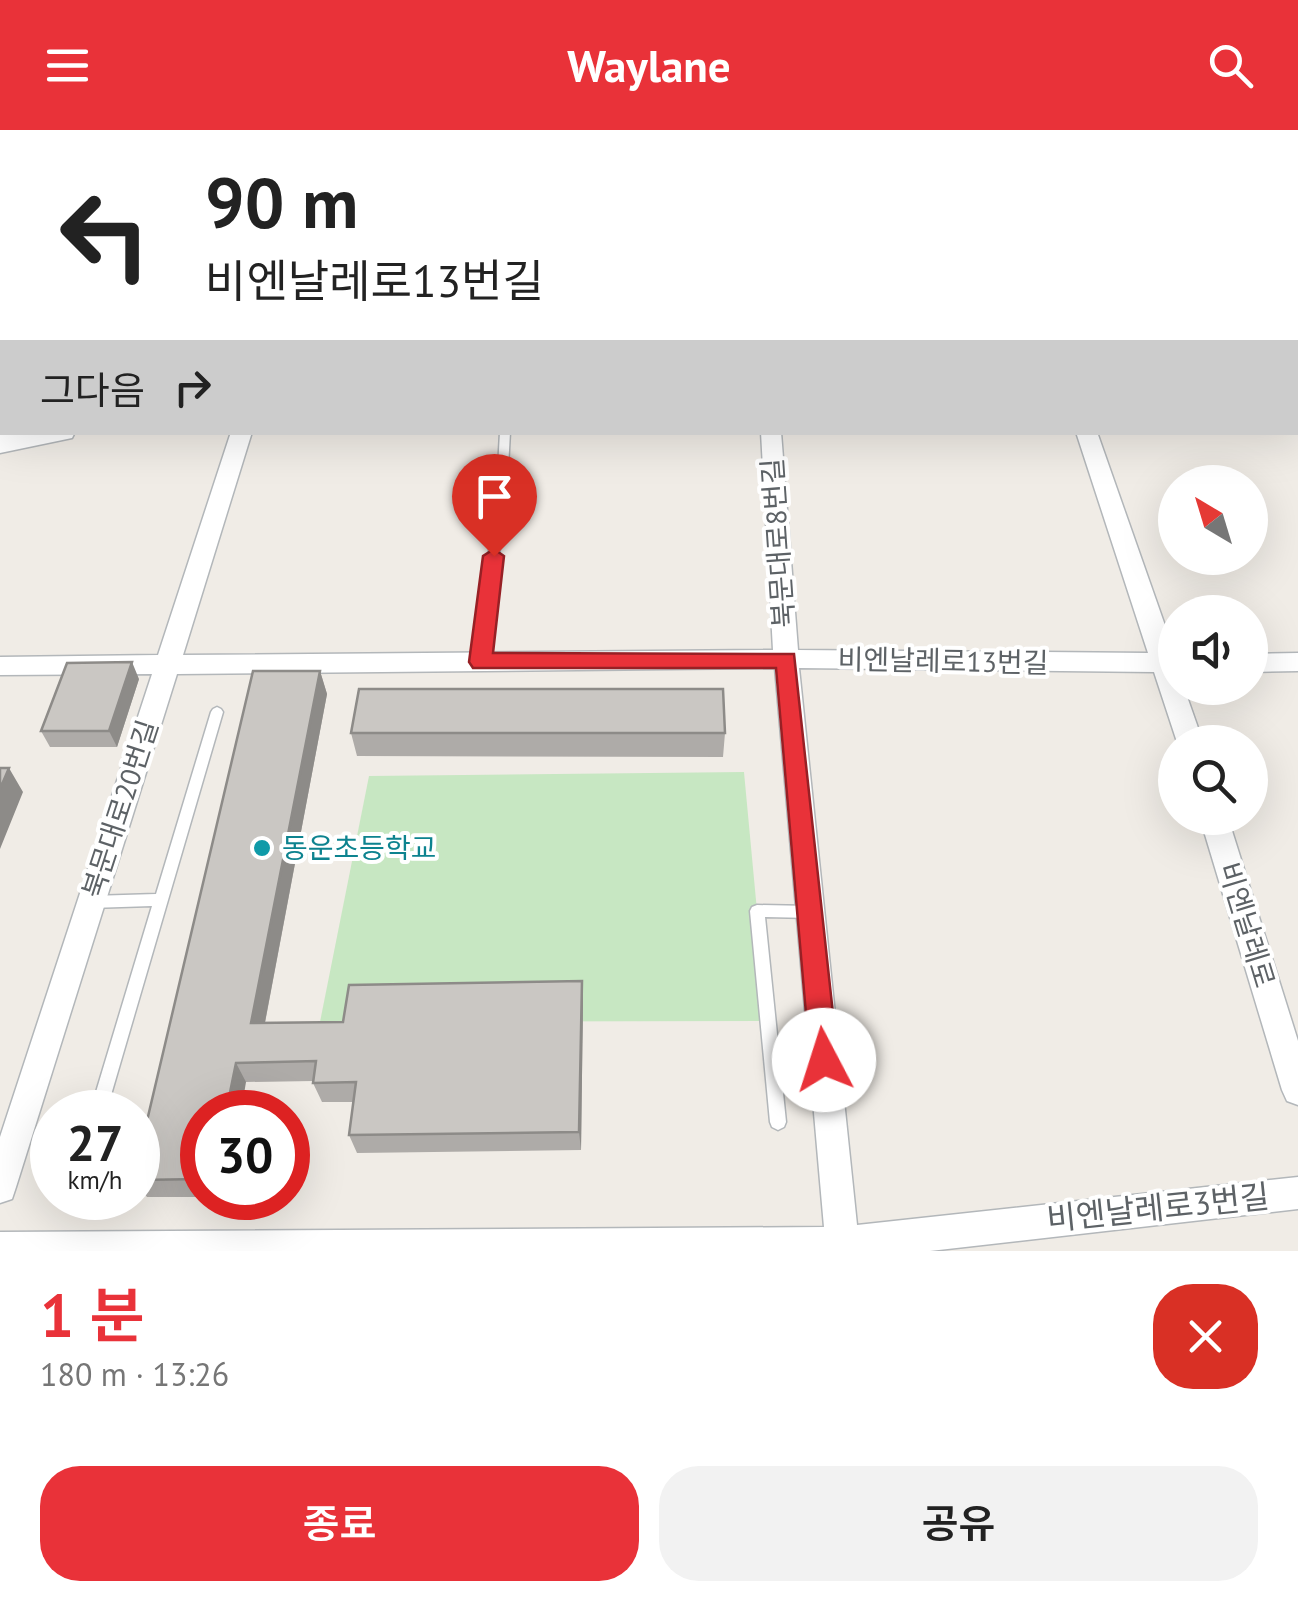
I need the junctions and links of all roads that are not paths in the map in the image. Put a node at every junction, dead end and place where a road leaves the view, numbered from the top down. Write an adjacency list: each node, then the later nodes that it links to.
1 (46, 435): 6 (street)
2 (241, 435): 12 (street, 북문대로20번길)
3 (505, 435): 9 (lane)
4 (770, 435): 8 (street, 북문대로8번길)
5 (1087, 435): 7 (street)
6 (0, 444)
7 (1158, 630)
8 (786, 660): 9 (street, 비엔날레로13번길); 13 (street, 비엔날레로13번길); 19 (street, 북문대로8번길)
9 (480, 662): 12 (street, 비엔날레로13번길)
10 (1268, 662): 11 (street)
11 (1298, 662)
12 (169, 663): 14 (street, 비엔날레로13번길); 18 (street, 북문대로20번길)
13 (1158, 663)
14 (0, 666)
15 (217, 712): 17 (lane)
16 (1219, 835): 21 (street, 비엔날레로)
17 (162, 900): 18 (lane); 20 (lane)
18 (88, 902): 23 (street, 북문대로20번길)
19 (810, 912): 22 (lane); 25 (street, 북문대로8번길)
20 (105, 1090)
21 (1298, 1090)
22 (778, 1122)
23 (0, 1186)
24 (1298, 1193): 25 (street, 비엔날레로3번길)
25 (842, 1247): 26 (street, 비엔날레로3번길)
26 (0, 1248)

